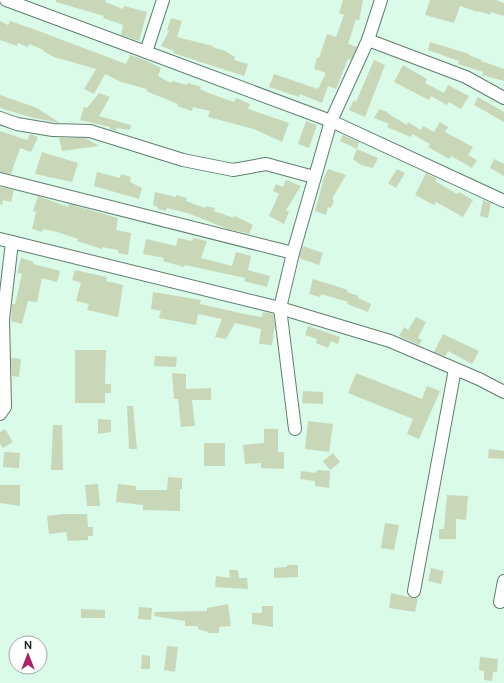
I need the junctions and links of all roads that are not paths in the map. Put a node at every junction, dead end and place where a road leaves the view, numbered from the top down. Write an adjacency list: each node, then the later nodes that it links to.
1 (6, 0): 5 (street)
2 (163, 0): 5 (street)
3 (381, 0): 4 (street)
4 (368, 40): 6 (street); 8 (street)
5 (146, 52): 8 (street)
6 (504, 98)
7 (0, 118): 9 (street)
8 (331, 121): 9 (street); 11 (street)
9 (314, 178): 14 (street)
10 (0, 179): 14 (street)
11 (504, 201)
12 (0, 239): 13 (street)
13 (12, 242): 15 (street); 16 (street)
14 (293, 253): 15 (street)
15 (280, 308): 17 (street); 20 (street)
16 (2, 319): 19 (street)
17 (455, 369): 18 (street); 22 (street)
18 (504, 392)
19 (0, 414)
20 (295, 428)
21 (504, 581): 23 (street)
22 (414, 592)
23 (500, 602)

